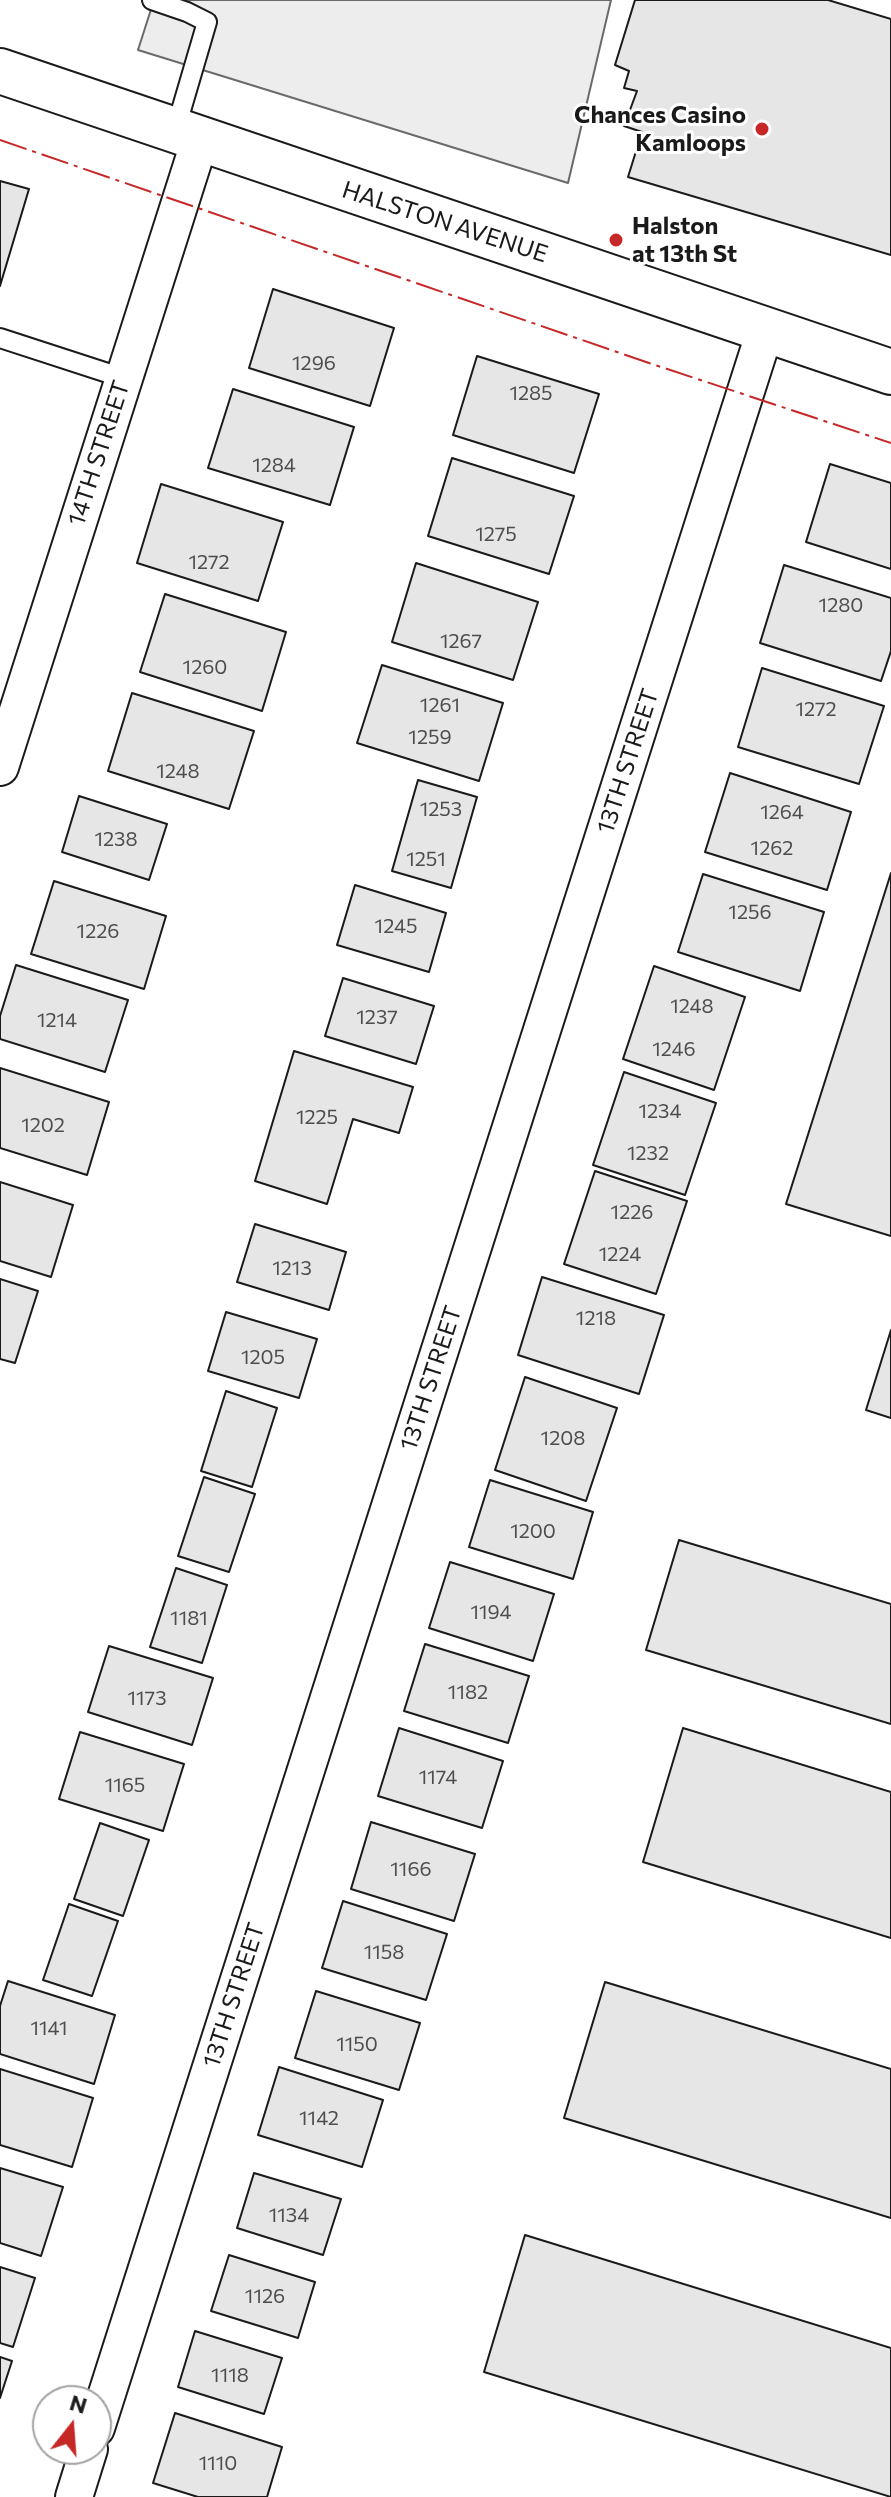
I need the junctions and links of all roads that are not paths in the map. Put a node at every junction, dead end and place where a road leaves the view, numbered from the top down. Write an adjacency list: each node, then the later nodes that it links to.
1 (152, 0): 3 (lane)
2 (0, 71): 3 (main road, HALSTON AVENUE)
3 (188, 135): 4 (main road, HALSTON AVENUE); 7 (street, 14TH STREET)
4 (766, 328): 6 (main road, HALSTON AVENUE); 9 (street, 13TH STREET)
5 (0, 338): 7 (lane)
6 (891, 372)
7 (123, 378): 8 (street, 14TH STREET)
8 (0, 767)
9 (110, 2385)
10 (84, 2465): 11 (street)
11 (74, 2497)

